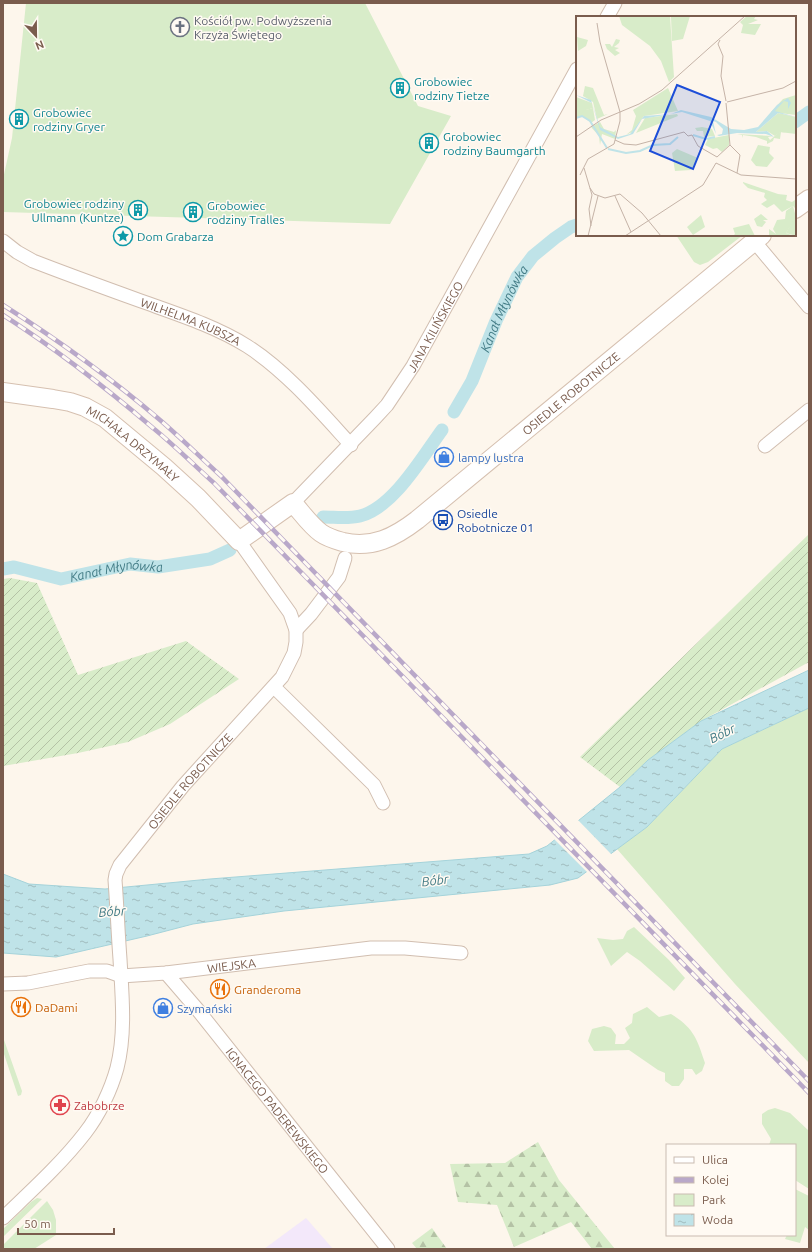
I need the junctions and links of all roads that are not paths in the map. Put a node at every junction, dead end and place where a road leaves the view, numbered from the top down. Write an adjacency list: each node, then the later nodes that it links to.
1 (615, 3): 2 (street)
2 (608, 16)
3 (576, 71): 11 (street, JANA KILIŃSKIEGO)
4 (809, 199): 5 (street)
5 (796, 208)
6 (758, 238): 8 (street); 13 (street, OSIEDLE ROBOTNICZE)
7 (3, 241): 11 (street, WILHELMA KUBSZA)
8 (809, 307)
9 (3, 392): 14 (street, MICHAŁA DRZYMAŁY)
10 (809, 410): 12 (street)
11 (351, 445): 13 (street, JANA KILIŃSKIEGO)
12 (765, 446)
13 (293, 503): 14 (street, JANA KILIŃSKIEGO)
14 (239, 541): 16 (street, OSIEDLE ROBOTNICZE)
15 (345, 558): 16 (street)
16 (296, 630): 17 (street, OSIEDLE ROBOTNICZE)
17 (274, 687): 18 (street); 21 (street, OSIEDLE ROBOTNICZE)
18 (382, 803)
19 (461, 954): 20 (street, WIEJSKA)
20 (166, 973): 21 (street, WIEJSKA); 24 (street, IGNACEGO PADEREWSKIEGO)
21 (121, 976): 22 (street, WIEJSKA); 23 (street)
22 (3, 984)
23 (3, 1218)
24 (388, 1249)

